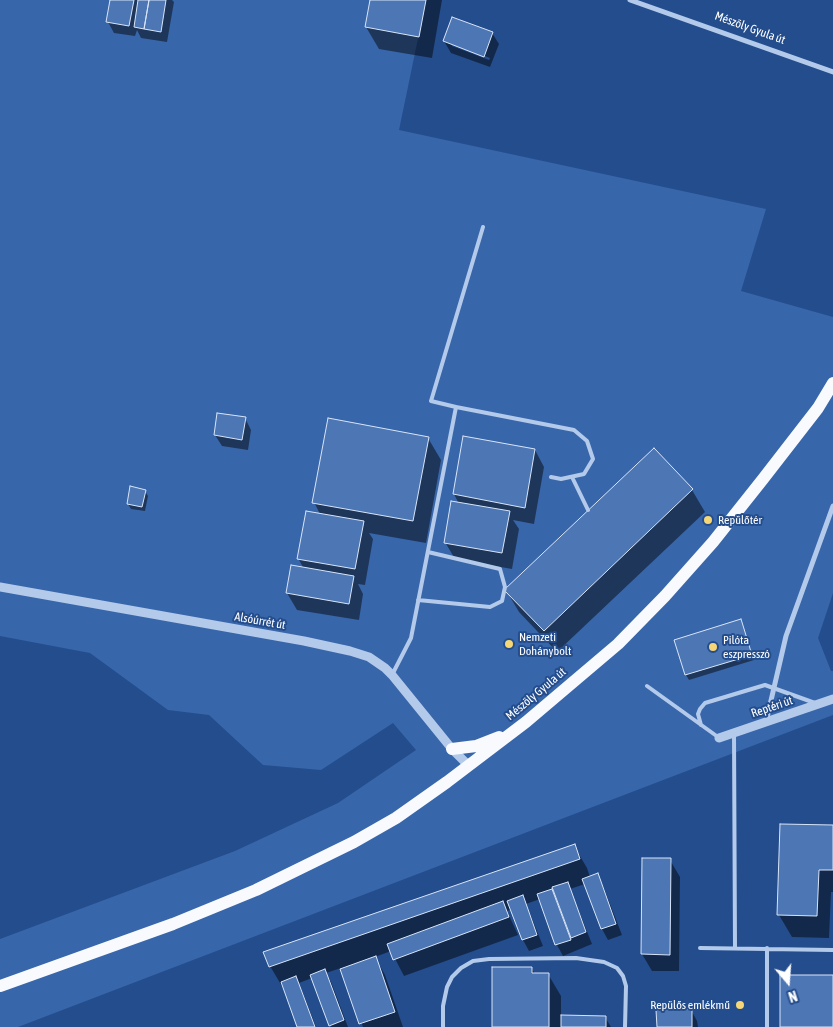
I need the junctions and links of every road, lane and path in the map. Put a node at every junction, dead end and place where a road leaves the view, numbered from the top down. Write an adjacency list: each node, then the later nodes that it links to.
1 (630, 0): 2 (street, Mészöly Gyula út)
2 (833, 72)
3 (483, 227): 5 (lane)
4 (833, 383): 18 (main road, Mészöly Gyula út)
5 (456, 407): 7 (lane); 10 (lane)
6 (552, 477): 7 (lane)
7 (572, 477): 9 (lane)
8 (833, 506): 15 (street)
9 (588, 510)
10 (428, 552): 12 (lane); 12 (lane)
11 (0, 587): 13 (street, Alsóúrrét út)
12 (418, 600): 13 (lane)
13 (392, 676): 23 (street, Alsóúrrét út)
14 (647, 686): 20 (lane)
15 (774, 687): 17 (lane); 19 (street); 20 (lane)
16 (833, 699): 17 (street, Reptéri út)
17 (819, 704): 19 (street, Reptéri út)
18 (526, 722): 23 (main road); 24 (main road, Mészöly Gyula út)
19 (766, 722): 21 (street, Reptéri út)
20 (701, 725): 22 (lane)
21 (734, 733): 22 (street, Reptéri út); 26 (lane)
22 (719, 738)
23 (452, 750): 24 (street, Alsóúrrét út)
24 (469, 766): 29 (main road, Mészöly Gyula út)
25 (700, 948): 26 (lane)
26 (735, 948): 27 (lane)
27 (767, 948): 28 (lane); 32 (lane)
28 (833, 950)
29 (0, 986)
30 (443, 1027): 31 (lane)
31 (625, 1027)
32 (766, 1027)

